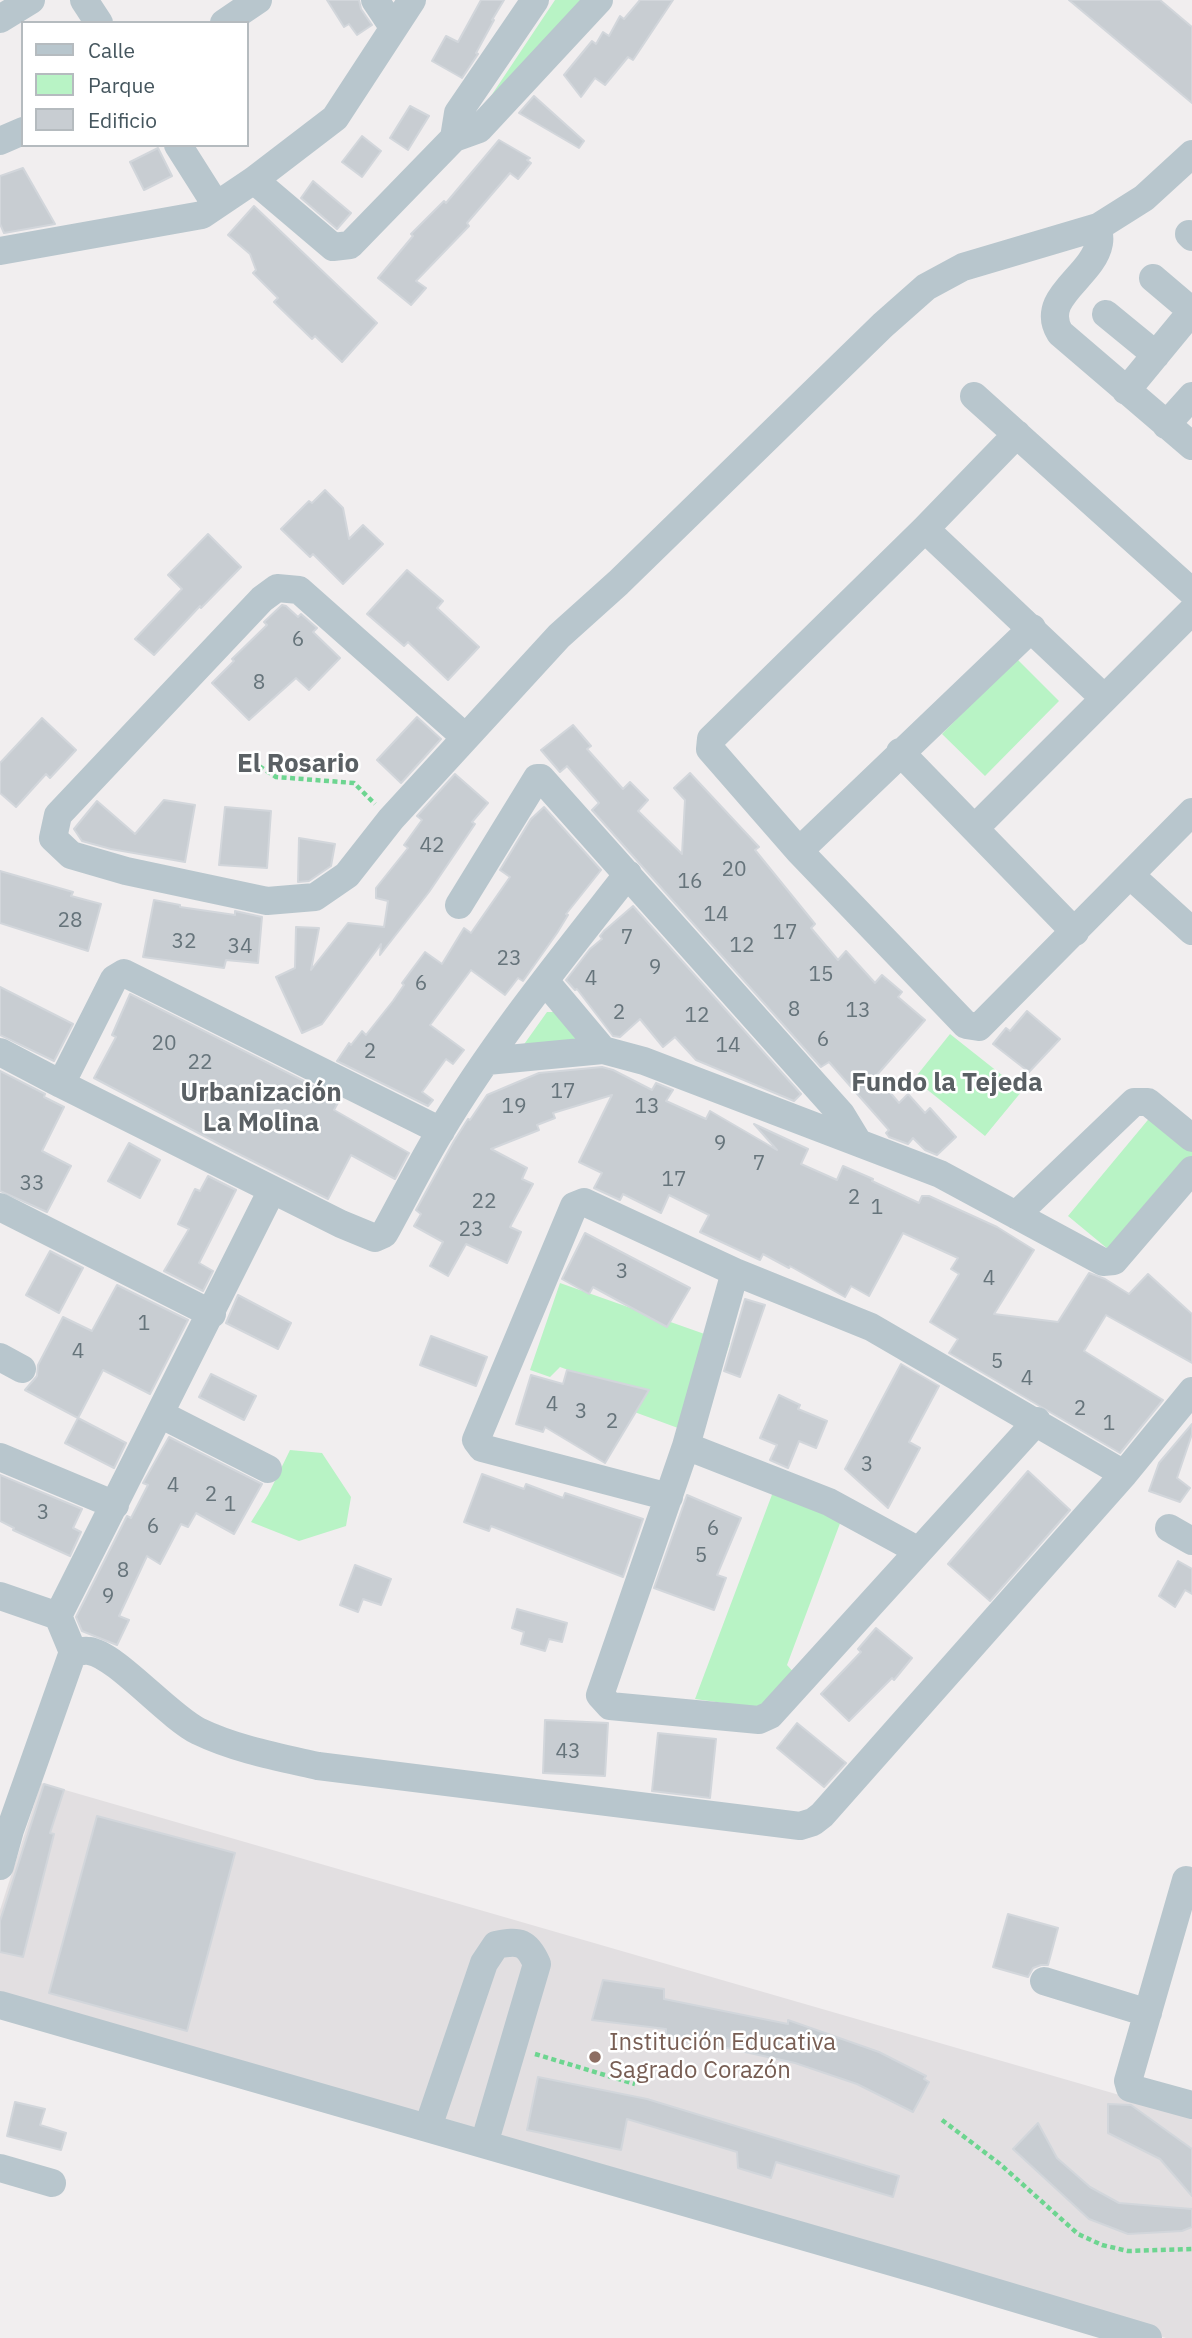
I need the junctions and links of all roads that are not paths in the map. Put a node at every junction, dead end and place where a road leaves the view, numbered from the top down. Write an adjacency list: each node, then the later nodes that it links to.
1 (30, 0): 8 (street)
2 (84, 0): 9 (street)
3 (258, 0): 10 (street)
4 (375, 0): 11 (street)
5 (412, 0): 11 (street)
6 (535, 0): 13 (street)
7 (599, 0): 13 (street)
8 (0, 19)
9 (98, 21)
10 (227, 21)
11 (393, 27): 17 (street)
12 (21, 132): 14 (street)
13 (454, 138): 17 (street)
14 (0, 141)
15 (179, 147): 18 (street)
16 (1192, 155): 19 (street)
17 (254, 180): 18 (street)
18 (216, 205): 20 (street)
19 (1098, 227): 25 (street); 36 (street)
20 (0, 251)
21 (1153, 278): 22 (street)
22 (1192, 311): 24 (street)
23 (1106, 314): 24 (street)
24 (1156, 355): 25 (street)
25 (1126, 391): 28 (street)
26 (974, 396): 29 (street)
27 (1192, 396): 28 (street)
28 (1166, 425): 30 (street)
29 (1017, 434): 31 (street); 32 (street)
30 (1192, 446)
31 (925, 529): 34 (street); 40 (street)
32 (1192, 592)
33 (1192, 611): 35 (street)
34 (1032, 628): 35 (street); 37 (street)
35 (1104, 698): 39 (street)
36 (465, 737): 36 (street)
37 (900, 752): 39 (street); 40 (street)
38 (1192, 812): 42 (street)
39 (975, 828): 45 (street)
40 (799, 851): 45 (street)
41 (628, 874): 43 (street); 46 (street); 53 (street)
42 (1130, 875): 44 (street); 45 (street)
43 (459, 905)
44 (1192, 931)
45 (1075, 932)
46 (545, 981): 47 (street); 49 (street)
47 (603, 1050): 49 (street); 53 (street)
48 (0, 1052): 50 (street)
49 (487, 1061): 51 (street)
50 (61, 1084): 51 (street); 55 (street)
51 (441, 1131): 55 (street)
52 (1192, 1138): 57 (street)
53 (858, 1142): 57 (street)
54 (1192, 1170): 57 (street)
55 (272, 1190): 59 (street)
56 (0, 1207): 59 (street)
57 (1016, 1215)
58 (735, 1272): 62 (street); 63 (street); 67 (street)
59 (212, 1314): 61 (street)
60 (1192, 1391): 66 (street)
61 (160, 1414): 65 (street); 68 (street)
62 (1037, 1421): 66 (street); 69 (street)
63 (686, 1446): 67 (street); 69 (street)
64 (0, 1457): 68 (street)
65 (268, 1468)
66 (1124, 1474): 72 (street)
67 (668, 1497): 69 (street)
68 (114, 1505): 71 (street)
69 (919, 1551)
70 (0, 1596): 71 (street)
71 (58, 1616): 72 (street)
72 (73, 1652): 73 (street)
73 (5, 1829): 74 (street)
74 (0, 1866)
75 (1186, 1880): 78 (street)
76 (1044, 1981): 78 (street)
77 (0, 2005): 80 (street)
78 (1148, 2013): 79 (street)
79 (1192, 2105)
80 (428, 2127): 81 (street); 81 (street)
81 (484, 2144): 84 (street)
82 (0, 2168): 83 (street)
83 (52, 2183)
84 (1148, 2338)

